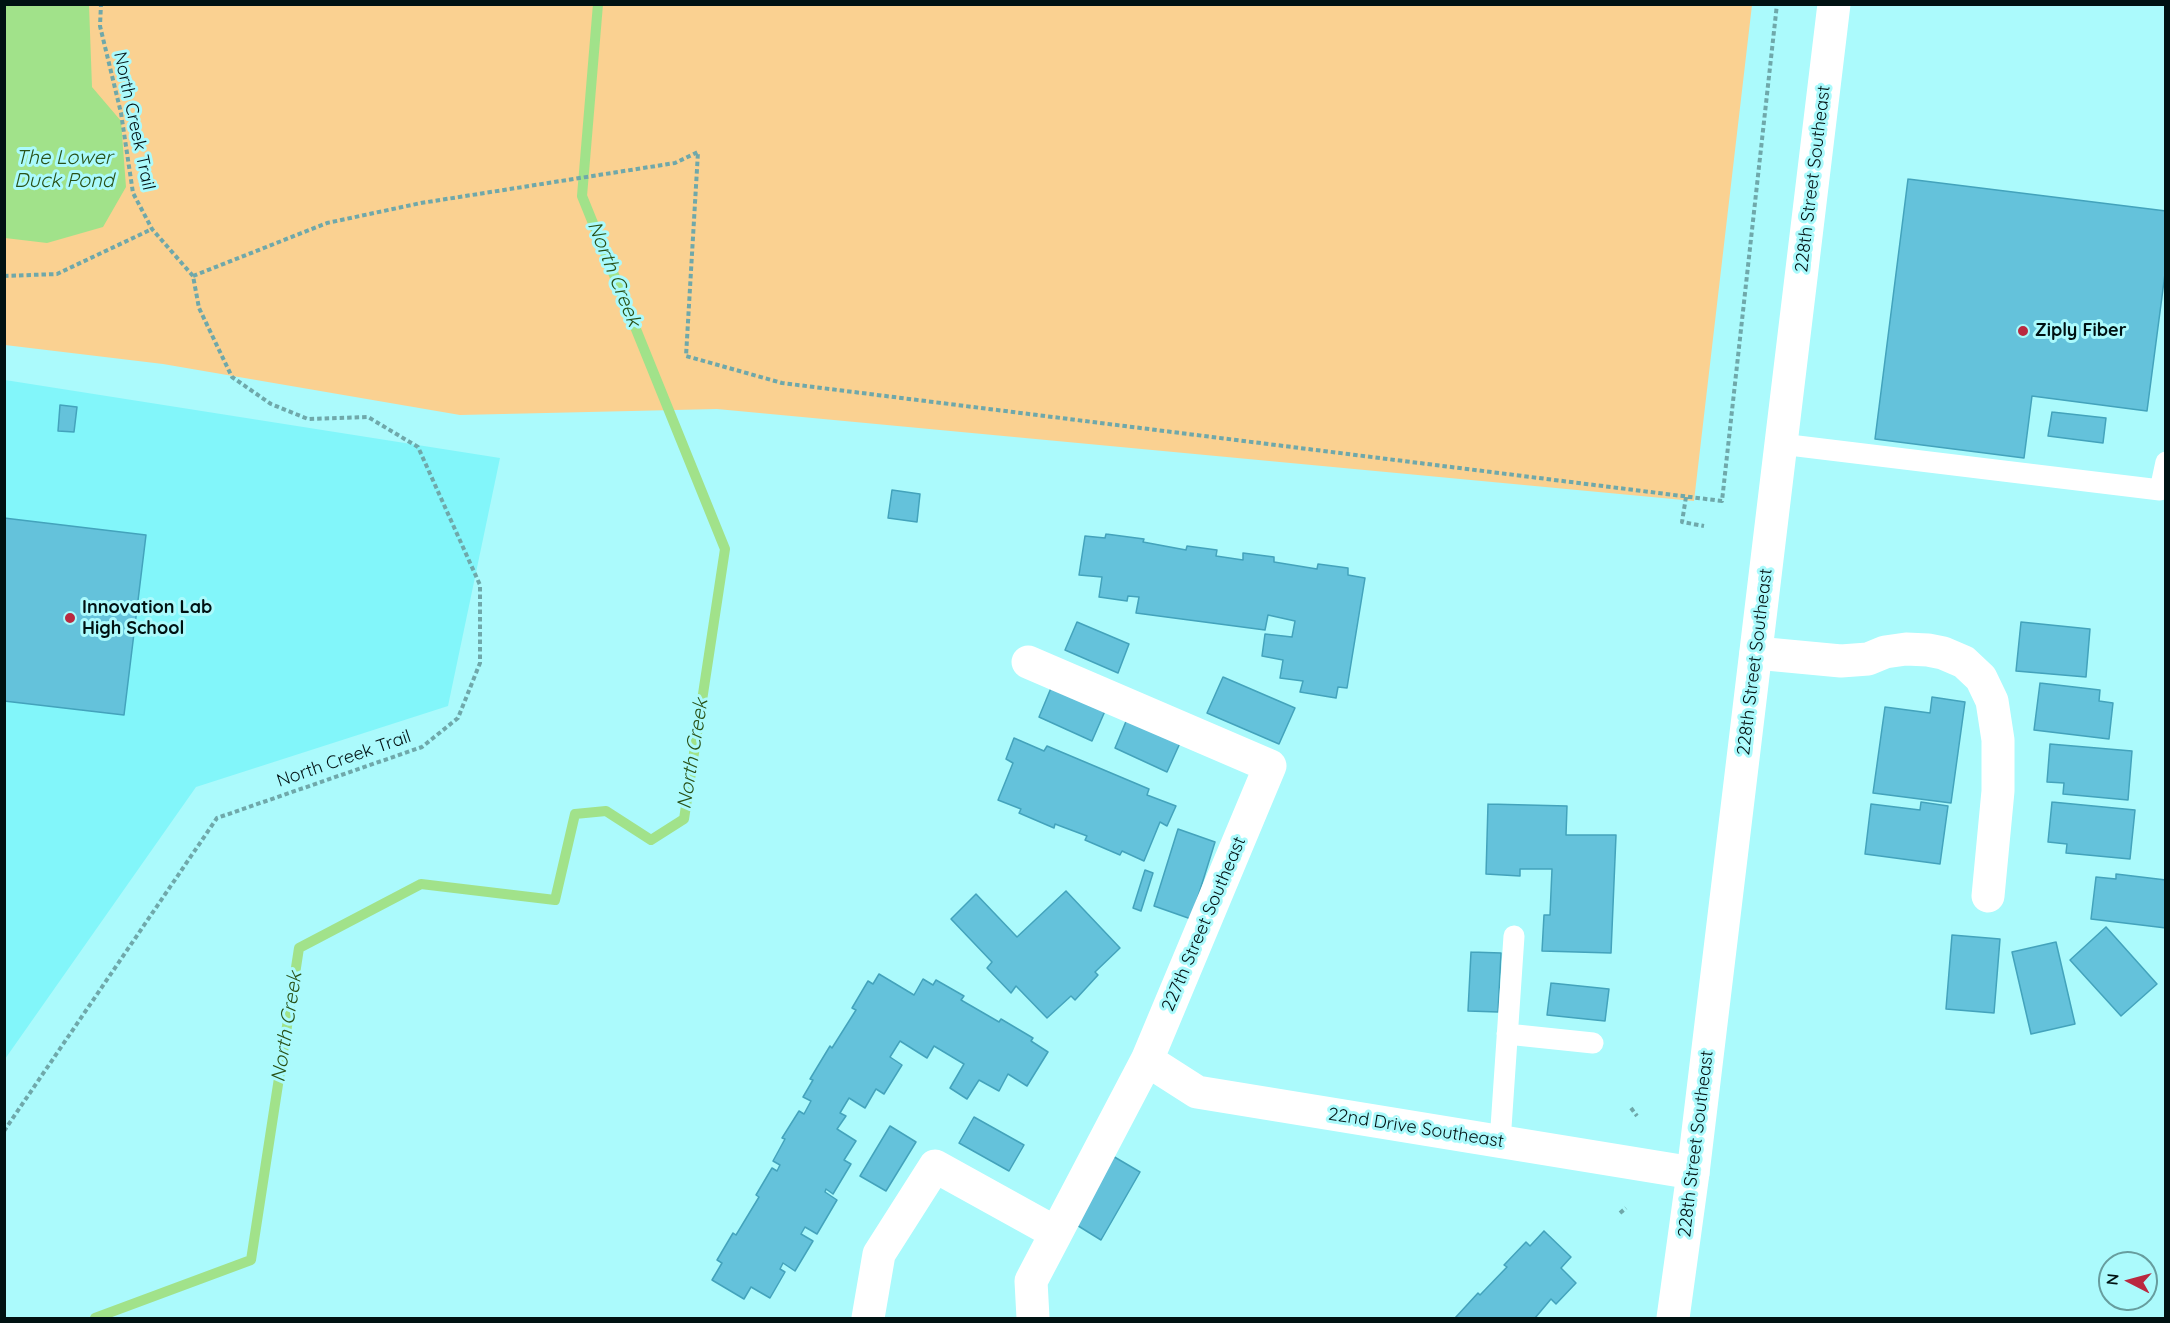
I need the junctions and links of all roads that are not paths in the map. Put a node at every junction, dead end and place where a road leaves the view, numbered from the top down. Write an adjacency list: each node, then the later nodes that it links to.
1 (1834, 4): 2 (street, 228th Street Southeast)
2 (1781, 444): 3 (lane); 4 (street, 228th Street Southeast)
3 (2166, 462)
4 (1756, 653): 6 (street); 12 (street, 228th Street Southeast)
5 (1028, 662): 10 (street, 227th Street Southeast)
6 (1988, 896)
7 (1514, 936): 8 (lane)
8 (1507, 1034): 9 (lane); 11 (lane)
9 (1593, 1043)
10 (1147, 1060): 11 (street, 22nd Drive Southeast); 13 (street, 227th Street Southeast)
11 (1500, 1142): 12 (street, 22nd Drive Southeast)
12 (1693, 1173): 16 (street, 228th Street Southeast)
13 (1056, 1233): 14 (street); 15 (street, 227th Street Southeast)
14 (867, 1318)
15 (1033, 1318)
16 (1673, 1318)

